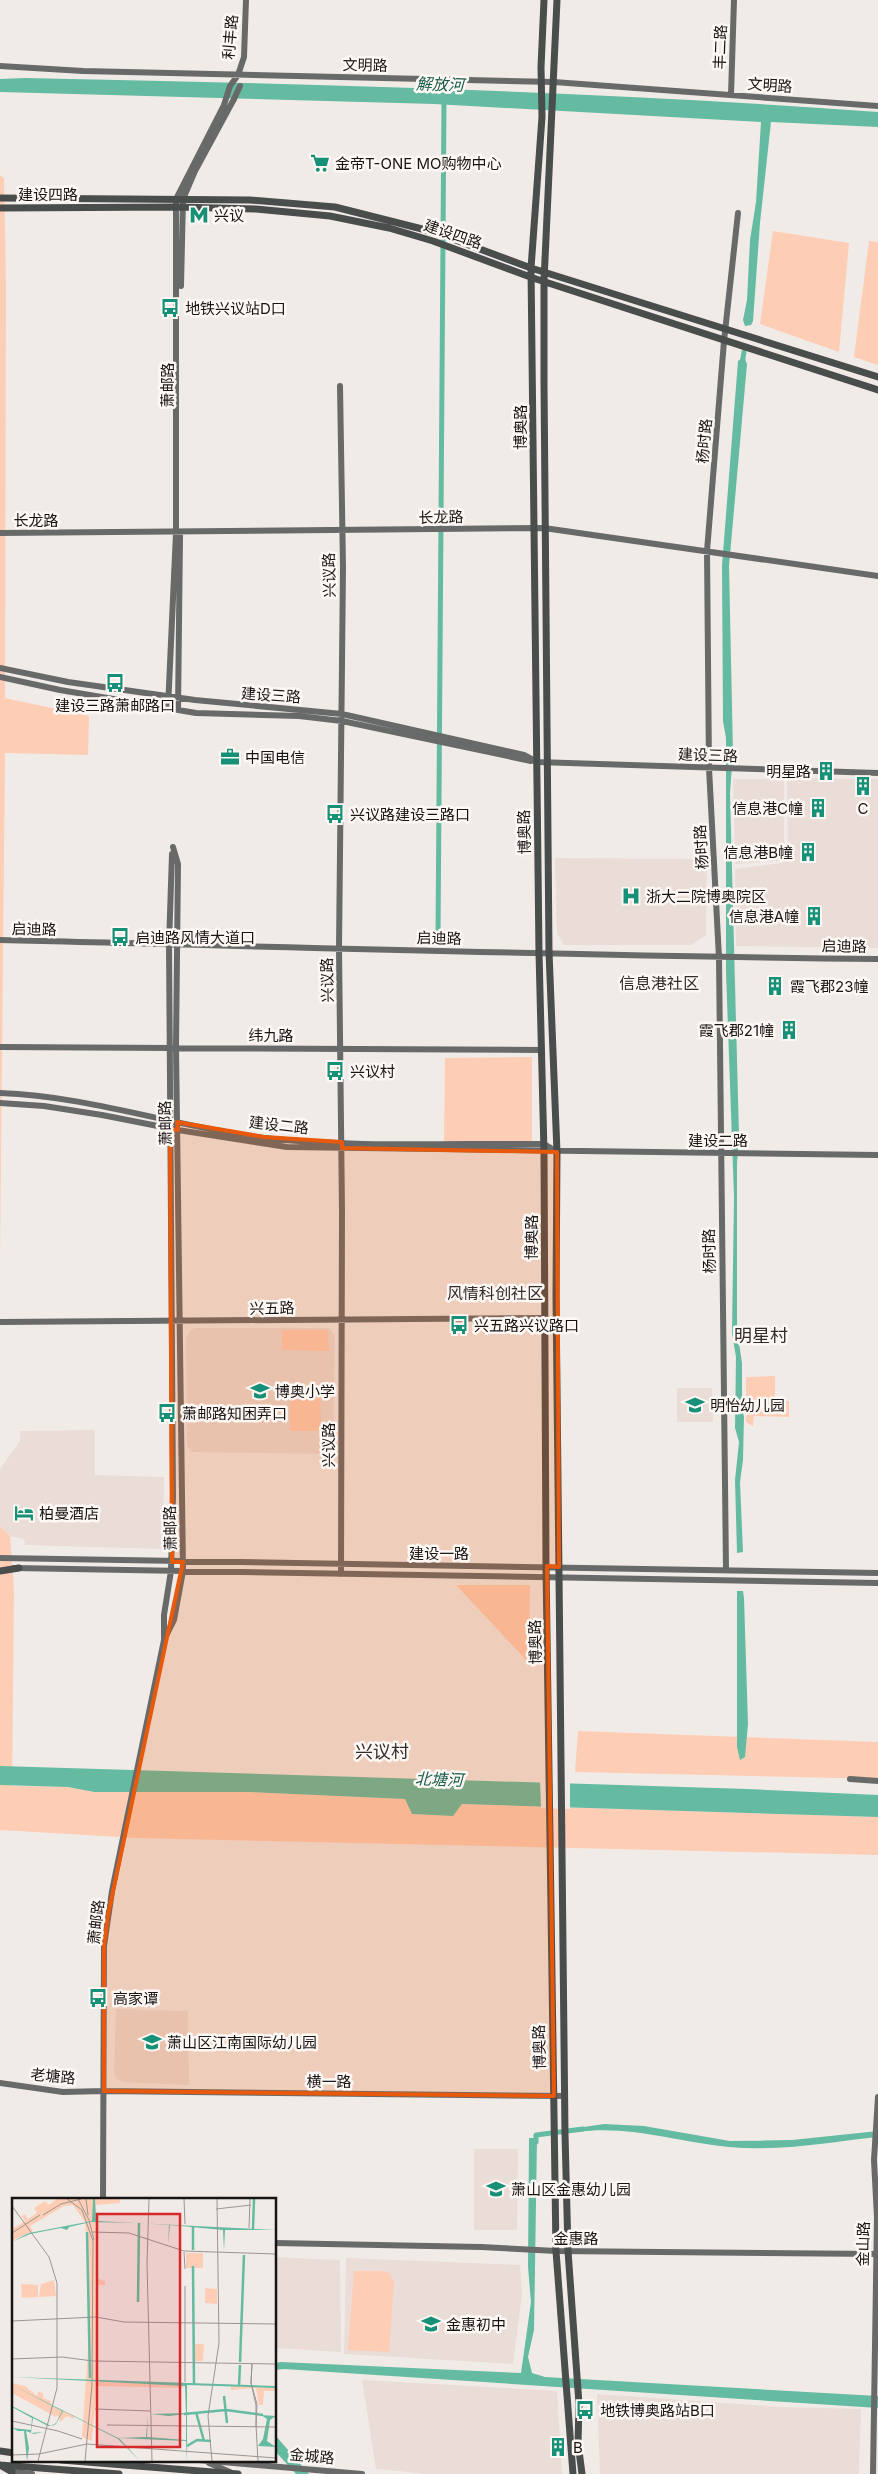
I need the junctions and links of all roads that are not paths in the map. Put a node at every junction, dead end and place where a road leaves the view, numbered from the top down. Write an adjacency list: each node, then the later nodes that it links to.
1 (246, 0): 6 (street, 利丰路)
2 (544, 0): 7 (main road, 博奥路)
3 (557, 0): 8 (main road, 博奥路)
4 (734, 0): 9 (street, 丰二路)
5 (0, 66): 6 (street, 文明路)
6 (238, 75): 7 (street, 文明路); 12 (street); 12 (street, bridge)
7 (542, 86): 8 (street, 文明路); 16 (main road, 博奥路)
8 (554, 86): 9 (street, 文明路); 17 (main road, 博奥路)
9 (732, 95): 10 (street, 文明路)
10 (878, 106)
11 (0, 198): 12 (main road, 建设四路)
12 (180, 199): 13 (street); 16 (main road, 建设四路)
13 (180, 207): 14 (main road, 建设四路); 18 (main road, 建设四路); 29 (street, 萧邮路); 29 (street, 萧邮路)
14 (0, 208)
15 (738, 213): 20 (street, 杨时路)
16 (531, 268): 17 (main road, 建设四路); 18 (main road, 博奥路)
17 (545, 272): 19 (main road, 博奥路); 20 (main road, 建设四路)
18 (533, 278): 19 (main road, 建设四路); 25 (main road, 博奥路)
19 (544, 281): 21 (main road, 建设四路); 26 (main road, 博奥路)
20 (727, 330): 21 (street, 杨时路); 22 (main road, 建设四路)
21 (724, 341): 24 (main road, 建设四路); 30 (street, 杨时路)
22 (878, 377)
23 (340, 386): 27 (street, 兴议路)
24 (878, 390)
25 (534, 528): 26 (street, 长龙路); 27 (street, 长龙路); 39 (main road, 博奥路)
26 (544, 528): 30 (street, 长龙路); 40 (main road, 博奥路)
27 (341, 532): 29 (street, 长龙路); 38 (street, 兴议路)
28 (0, 533): 29 (street, 长龙路)
29 (178, 533): 34 (street, 萧邮路); 35 (street, 萧邮路)
30 (707, 551): 31 (street, 长龙路); 41 (street, 杨时路)
31 (878, 576)
32 (0, 668): 34 (street, 建设三路)
33 (0, 677): 36 (street, 建设三路)
34 (168, 696): 35 (street, 建设三路); 36 (street, 萧邮路)
35 (178, 698): 37 (street, 萧邮路); 38 (street, 建设三路)
36 (168, 708): 37 (street, 建设三路)
37 (178, 710): 38 (street, 建设三路)
38 (342, 718): 39 (street, 建设三路); 46 (street, 兴议路)
39 (537, 762): 40 (street, 建设三路); 47 (main road, 博奥路)
40 (547, 763): 41 (street, 建设三路); 48 (main road, 博奥路)
41 (709, 768): 42 (street, 建设三路); 49 (street, 杨时路)
42 (878, 773)
43 (173, 848): 45 (street, 萧邮路)
44 (0, 940): 45 (street, 启迪路)
45 (173, 944): 46 (street, 启迪路); 52 (street, 萧邮路)
46 (339, 948): 47 (street, 启迪路); 53 (street, 兴议路)
47 (539, 952): 48 (street, 启迪路); 54 (main road, 博奥路)
48 (549, 952): 49 (street, 启迪路); 62 (main road, 博奥路)
49 (722, 958): 50 (street, 启迪路); 63 (street, 杨时路)
50 (878, 959)
51 (0, 1047): 52 (street, 纬九路)
52 (173, 1047): 53 (street, 纬九路); 57 (street, 萧邮路)
53 (341, 1048): 54 (street, 纬九路); 60 (street, 兴议路)
54 (542, 1050): 61 (main road, 博奥路)
55 (0, 1093): 57 (street, 建设二路)
56 (0, 1103): 58 (street, 建设二路)
57 (174, 1121): 58 (street); 59 (street, 萧邮路); 60 (street, 建设二路)
58 (170, 1129): 59 (street, 建设二路); 67 (street)
59 (178, 1130): 60 (street, 建设二路); 67 (street, 萧邮路)
60 (342, 1145): 61 (street, 建设二路); 66 (street, 兴议路)
61 (544, 1148): 62 (street); 65 (main road, 博奥路)
62 (557, 1152): 63 (street, 建设二路); 74 (main road, 博奥路)
63 (720, 1153): 64 (street, 建设二路); 77 (street, 杨时路)
64 (878, 1155)
65 (545, 1318): 66 (street, 兴五路); 73 (main road, 博奥路)
66 (341, 1319): 67 (street, 兴五路); 72 (street, 兴议路)
67 (176, 1321): 68 (street, 兴五路); 70 (street); 71 (street, 萧邮路)
68 (0, 1322)
69 (0, 1558): 70 (street, 建设一路)
70 (172, 1562): 71 (street, 建设一路); 78 (street)
71 (182, 1562): 72 (street, 建设一路); 79 (street, 萧邮路)
72 (341, 1564): 73 (street, 建设一路); 80 (street, 兴议路)
73 (546, 1566): 74 (street, 建设一路); 82 (main road, 博奥路)
74 (559, 1567): 77 (street, 建设一路); 83 (main road, 博奥路)
75 (19, 1568): 76 (main road); 78 (street, 建设一路)
76 (0, 1569)
77 (726, 1570): 81 (street, 建设一路)
78 (171, 1571): 79 (street, 建设一路); 85 (street)
79 (183, 1571): 80 (street, 建设一路); 85 (street, 萧邮路)
80 (341, 1574): 82 (street, 建设一路)
81 (878, 1574)
82 (547, 1577): 83 (street, 建设一路); 90 (main road, 博奥路)
83 (559, 1577): 84 (street, 建设一路); 91 (main road, 博奥路)
84 (878, 1583)
85 (164, 1640): 89 (street, 萧邮路)
86 (850, 1779): 87 (street)
87 (878, 1781)
88 (0, 2083): 89 (street, 老塘路)
89 (104, 2091): 90 (street, 横一路); 93 (street, 萧邮路)
90 (554, 2096): 91 (street, 横一路); 95 (main road, 博奥路)
91 (564, 2096): 96 (main road, 博奥路)
92 (878, 2097): 97 (street, 金山路)
93 (104, 2198)
94 (276, 2243): 95 (street, 金惠路)
95 (556, 2251): 96 (street, 金惠路); 110 (main road, 博奥路)
96 (568, 2251): 97 (street, 金惠路); 111 (main road, 博奥路)
97 (877, 2254): 112 (street, 金山路)
98 (97, 2462): 107 (main road)
99 (206, 2462): 107 (street)
100 (222, 2462): 109 (street, 金城路)
101 (0, 2465): 102 (main road); 103 (main road)
102 (12, 2472): 104 (street)
103 (97, 2473): 105 (main road)
104 (32, 2474)
105 (106, 2474): 106 (main road)
106 (119, 2474)
107 (233, 2474): 108 (main road)
108 (238, 2474)
109 (362, 2474)
110 (573, 2474)
111 (582, 2474)
112 (873, 2474)

